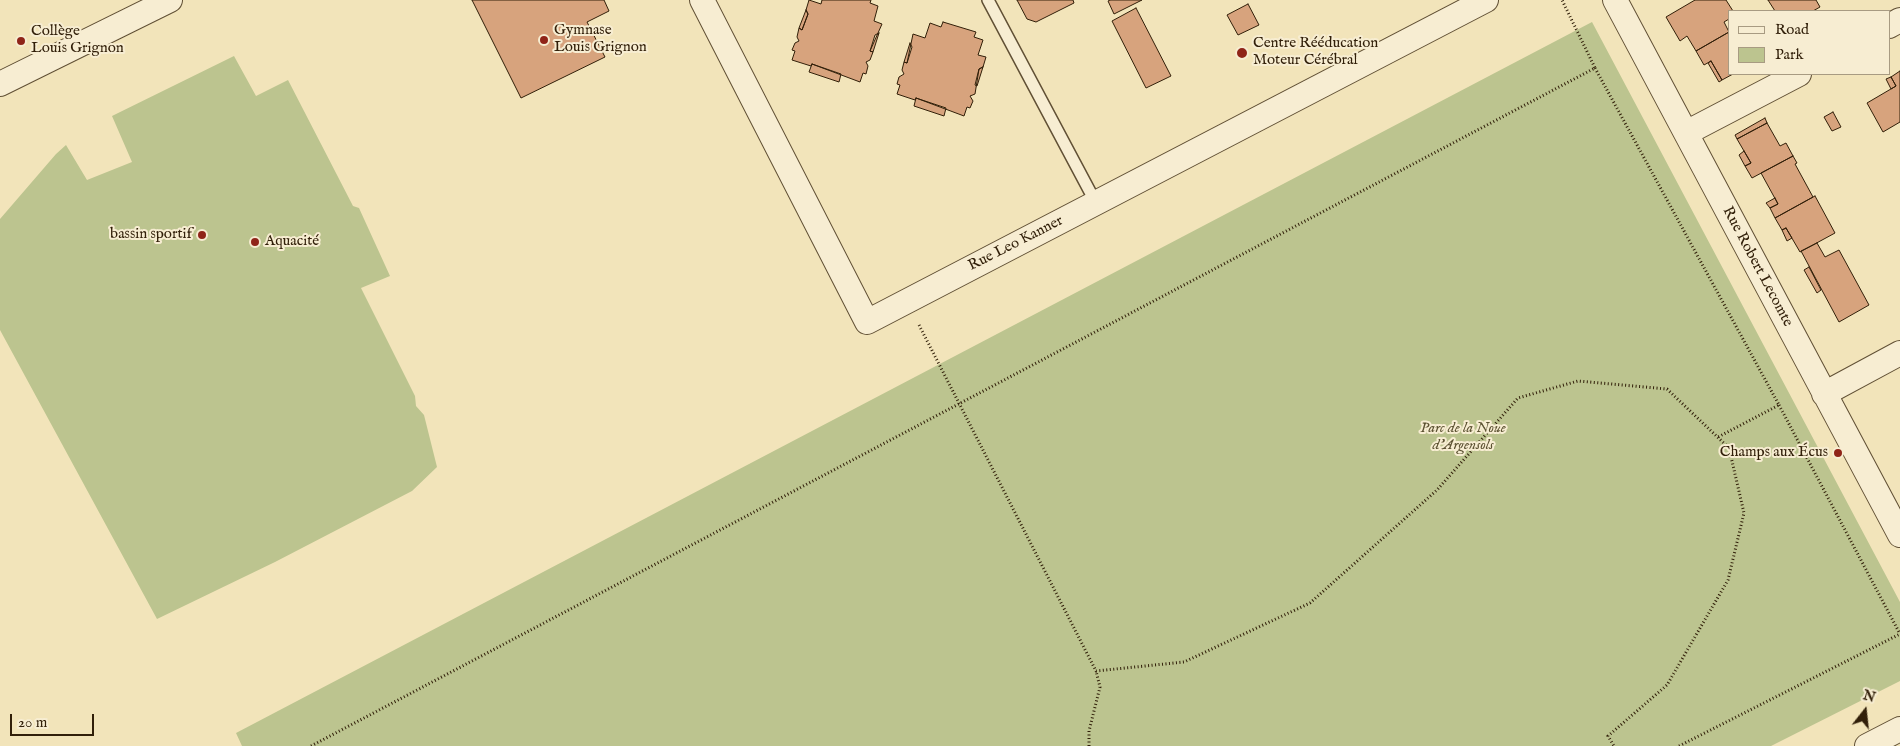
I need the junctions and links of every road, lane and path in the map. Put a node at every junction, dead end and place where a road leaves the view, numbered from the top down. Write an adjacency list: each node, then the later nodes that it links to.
1 (170, 0): 9 (street)
2 (702, 0): 12 (street, Rue Leo Kanner)
3 (988, 0): 11 (lane)
4 (1486, 0): 11 (street, Rue Leo Kanner)
5 (1562, 0): 7 (path)
6 (1615, 0): 10 (street, Rue Robert Lecomte)
7 (1595, 68): 15 (path); 16 (path)
8 (1797, 75): 10 (street)
9 (0, 84)
10 (1686, 133): 14 (street, Rue Robert Lecomte)
11 (1096, 203): 12 (street, Rue Leo Kanner)
12 (906, 301): 15 (path)
13 (1900, 353): 14 (street)
14 (1824, 394): 18 (street, Rue Robert Lecomte)
15 (959, 403): 20 (path); 22 (path)
16 (1779, 405): 17 (path); 19 (path)
17 (1718, 437): 20 (path); 24 (path)
18 (1900, 535)
19 (1900, 634): 25 (path)
20 (1096, 671): 23 (path)
21 (1896, 737): 26 (street)
22 (311, 746)
23 (1089, 746)
24 (1614, 746)
25 (1679, 746)
26 (1867, 746)

